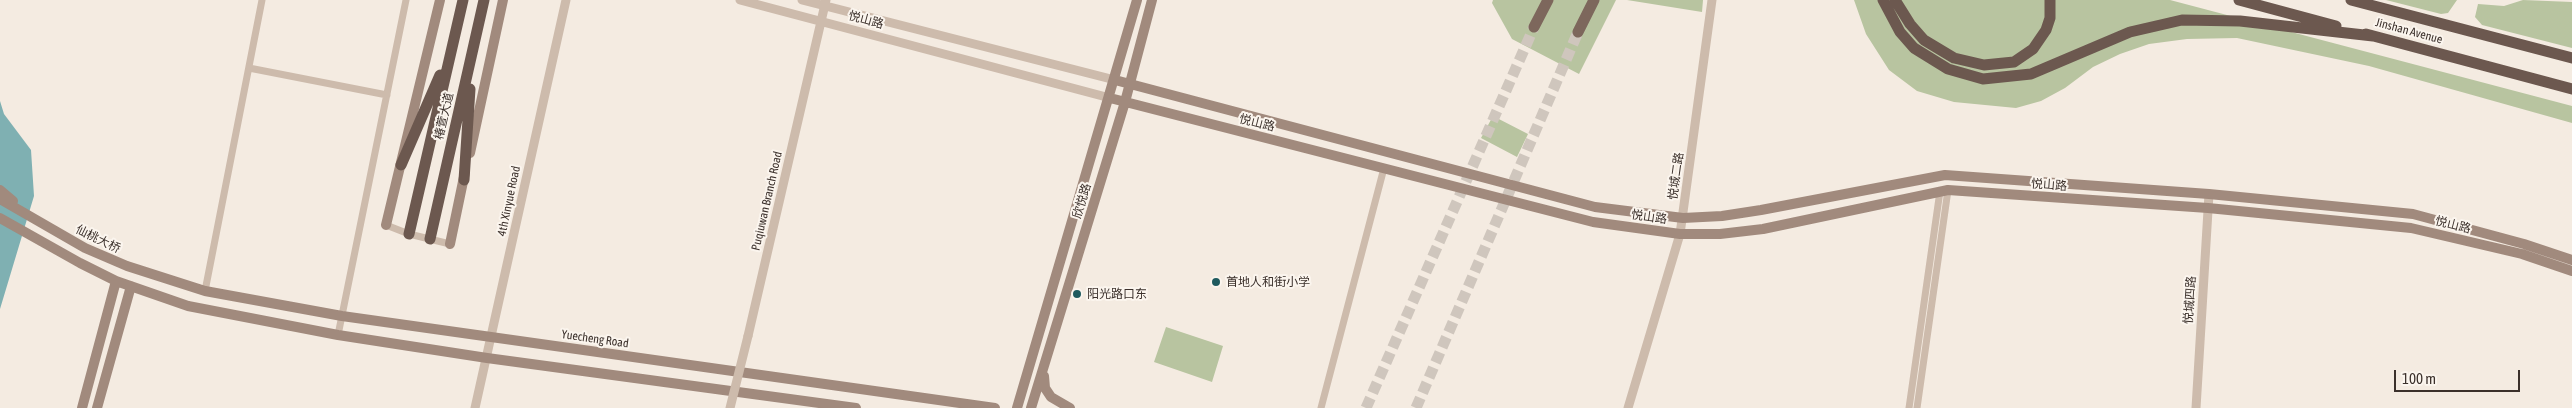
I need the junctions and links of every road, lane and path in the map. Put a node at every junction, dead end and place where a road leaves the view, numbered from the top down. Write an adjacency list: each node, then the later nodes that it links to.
1 (262, 0): 30 (street)
2 (406, 0): 34 (street)
3 (440, 0): 37 (main road)
4 (463, 0): 27 (highway, 椿萱大道)
5 (484, 0): 28 (highway, 椿萱大道)
6 (503, 0): 24 (main road)
7 (507, 0): 24 (main road)
8 (566, 0): 61 (street, 4th Xinyue Road)
9 (740, 0): 22 (street, 悦山路)
10 (802, 0): 21 (street, 悦山路)
11 (1137, 0): 31 (main road, 欣悦路)
12 (1152, 0): 32 (main road, 欣悦路)
13 (1548, 0): 23 (main road)
14 (1594, 0): 25 (main road)
15 (1712, 0): 46 (street, 悦城二路)
16 (1883, 0): 26 (highway)
17 (1895, 0): 18 (highway)
18 (2050, 0)
19 (2239, 0): 26 (highway, Jinshan Avenue)
20 (2351, 0): 29 (highway, Jinshan Avenue)
21 (825, 3): 22 (street, Puqiuwan Branch Road); 31 (street, 悦山路)
22 (821, 21): 35 (street, 悦山路); 67 (street, Puqiuwan Branch Road, bridge)
23 (1534, 27)
24 (496, 31): 39 (main road)
25 (1578, 32)
26 (2373, 36): 33 (highway, Jinshan Avenue)
27 (452, 49): 37 (highway); 49 (highway, 椿萱大道)
28 (472, 53): 39 (highway); 51 (highway, 椿萱大道)
29 (2572, 58)
30 (249, 68): 34 (street); 58 (street)
31 (1115, 80): 32 (main road, 悦山路); 35 (main road, 欣悦路)
32 (1130, 84): 36 (main road, 欣悦路); 46 (main road, 悦山路)
33 (2572, 89)
34 (387, 95): 59 (street)
35 (1110, 98): 36 (main road, 悦山路); 70 (main road, 欣悦路)
36 (1125, 102): 38 (main road, 悦山路); 63 (main road, 欣悦路)
37 (401, 165): 48 (main road)
38 (1384, 168): 50 (main road, 悦山路); 73 (street)
39 (464, 180): 52 (main road)
40 (0, 190): 47 (main road)
41 (1944, 191): 44 (main road, 悦山路); 50 (main road, 悦山路); 75 (street); 76 (street)
42 (2210, 194): 44 (street, 悦城四路); 46 (main road, 悦山路); 53 (main road, 悦山路)
43 (0, 199): 47 (main road, 仙桃大桥)
44 (2208, 208): 54 (main road, 悦山路); 77 (street, 悦城四路)
45 (0, 218): 55 (main road)
46 (1682, 218): 50 (street, 悦城二路)
47 (37, 221): 57 (main road, 仙桃大桥)
48 (386, 226): 49 (street)
49 (409, 234): 51 (street)
50 (1680, 234): 74 (street, 悦城二路)
51 (430, 239): 52 (street)
52 (450, 244)
53 (2572, 260)
54 (2572, 272)
55 (116, 281): 56 (main road); 64 (main road)
56 (131, 286): 60 (main road); 65 (main road)
57 (192, 288): 58 (main road, Yuecheng Road)
58 (205, 291): 59 (main road, Yuecheng Road)
59 (342, 316): 60 (street); 61 (main road, Yuecheng Road)
60 (338, 335): 62 (main road)
61 (492, 337): 62 (street, 4th Xinyue Road); 69 (main road, Yuecheng Road)
62 (487, 358): 66 (street, 4th Xinyue Road); 68 (main road)
63 (1044, 371): 71 (main road, 欣悦路); 72 (main road)
64 (82, 408)
65 (97, 408)
66 (476, 408)
67 (730, 408)
68 (856, 408)
69 (995, 408)
70 (1016, 408)
71 (1031, 408)
72 (1070, 408)
73 (1321, 408)
74 (1628, 408)
75 (1909, 408)
76 (1917, 408)
77 (2196, 408)

